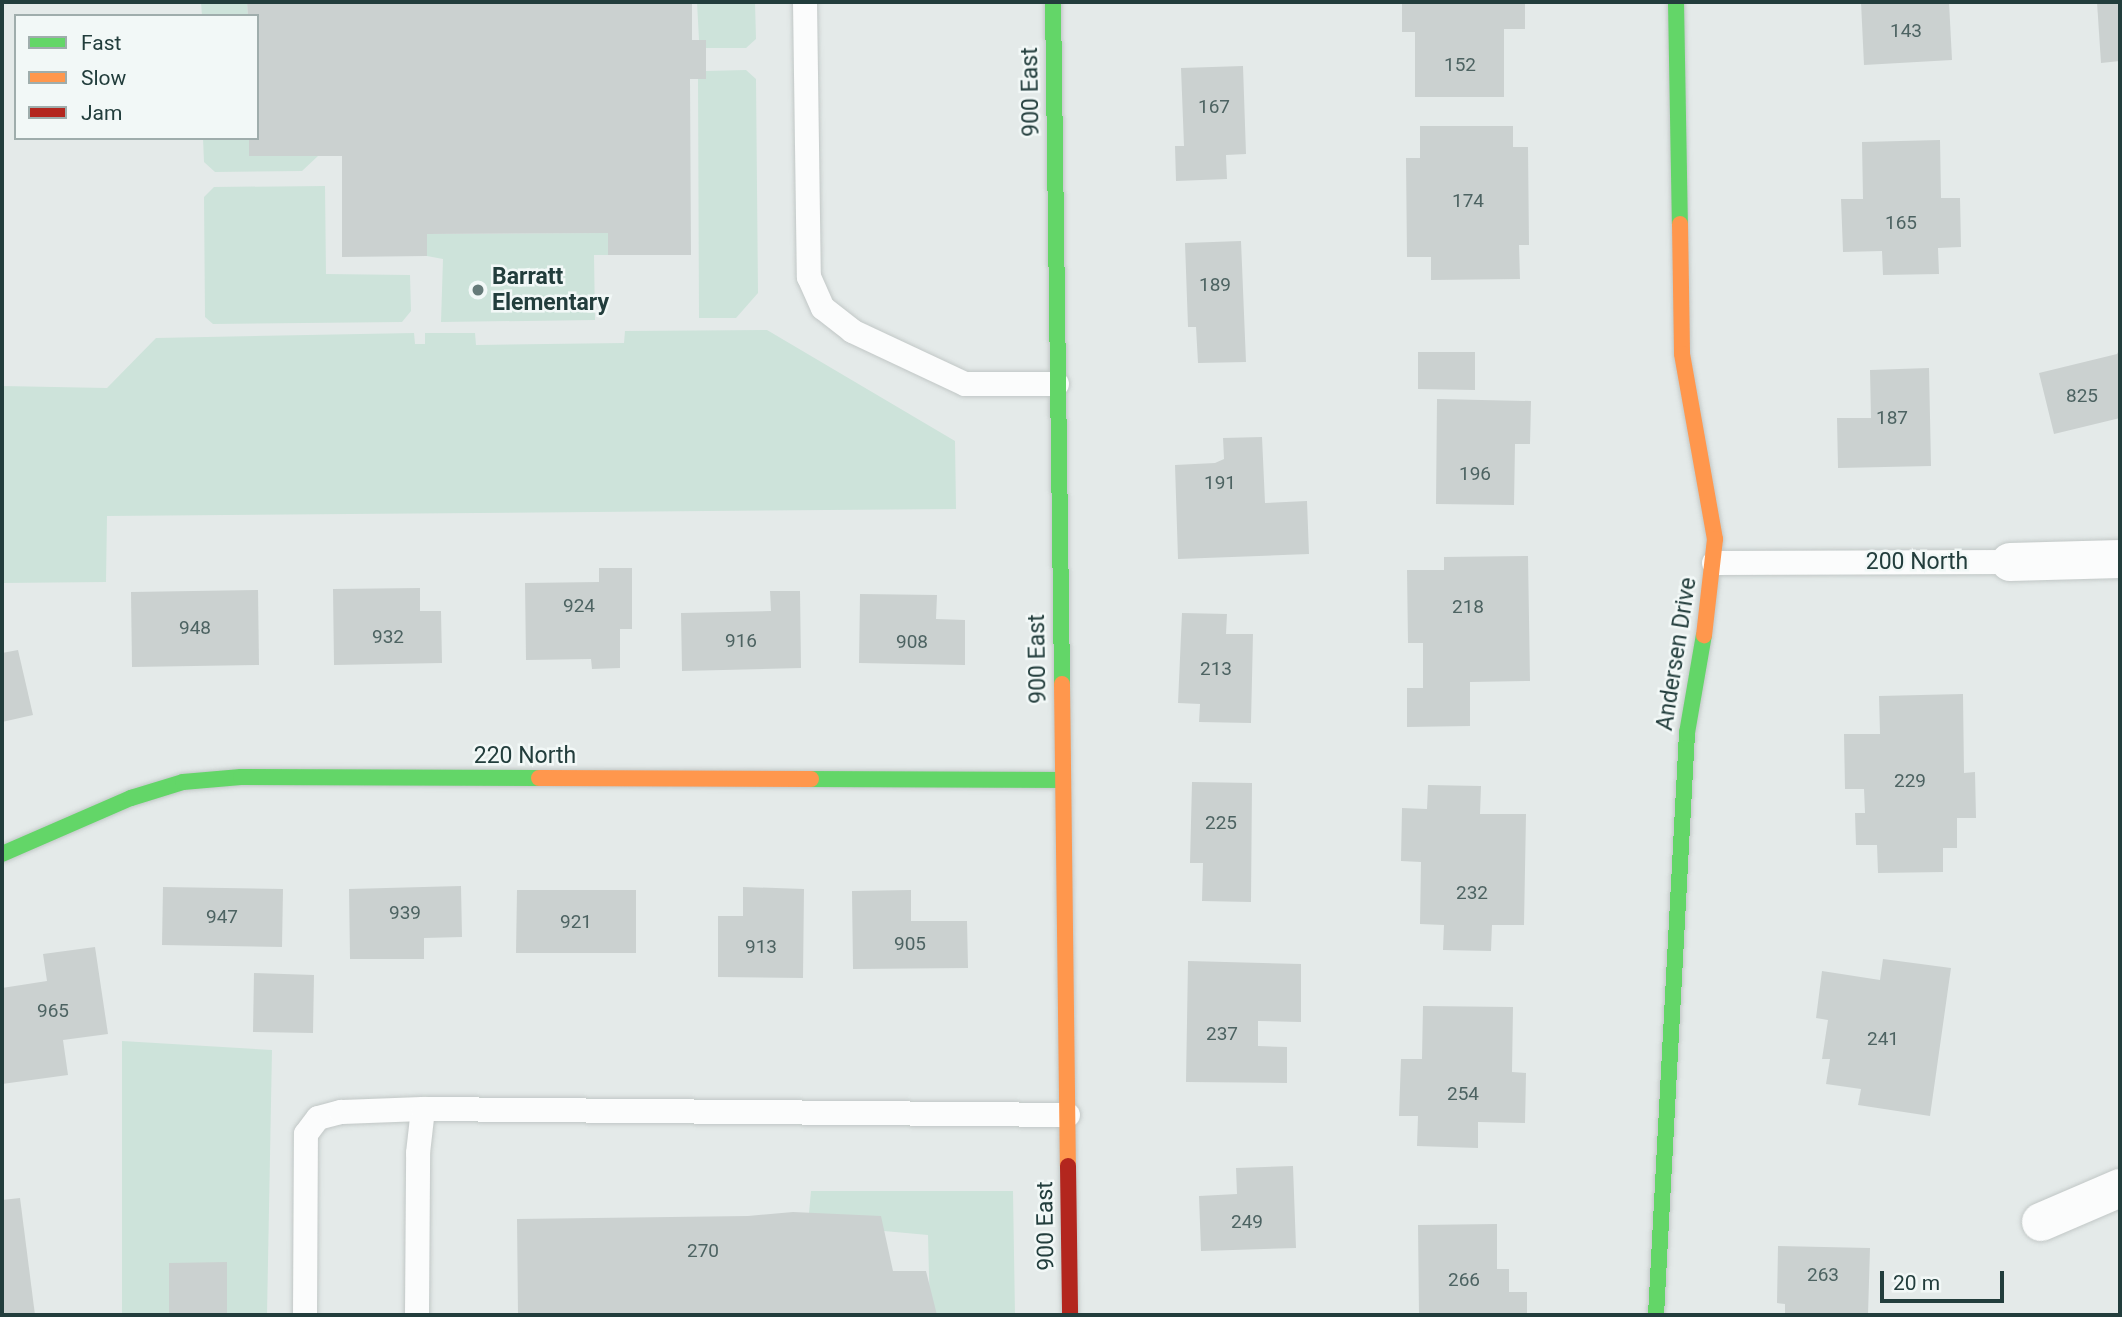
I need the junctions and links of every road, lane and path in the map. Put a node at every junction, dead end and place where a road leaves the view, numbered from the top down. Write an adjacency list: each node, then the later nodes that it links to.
1 (805, 2): 4 (lane)
2 (1053, 2): 4 (street, 900 East)
3 (1676, 2): 7 (street, Andersen Drive)
4 (1057, 384): 8 (street, 900 East)
5 (2120, 559): 6 (street, 200 North)
6 (2010, 562): 7 (lane, 200 North)
7 (1714, 563): 17 (street, Andersen Drive)
8 (1063, 780): 9 (street, 220 North); 11 (street, 900 East)
9 (2, 854)
10 (423, 1110): 11 (lane); 14 (lane); 15 (lane)
11 (1068, 1115): 16 (street, 900 East)
12 (2120, 1188): 13 (street)
13 (2041, 1222)
14 (304, 1315)
15 (417, 1315)
16 (1070, 1315)
17 (1656, 1315)

